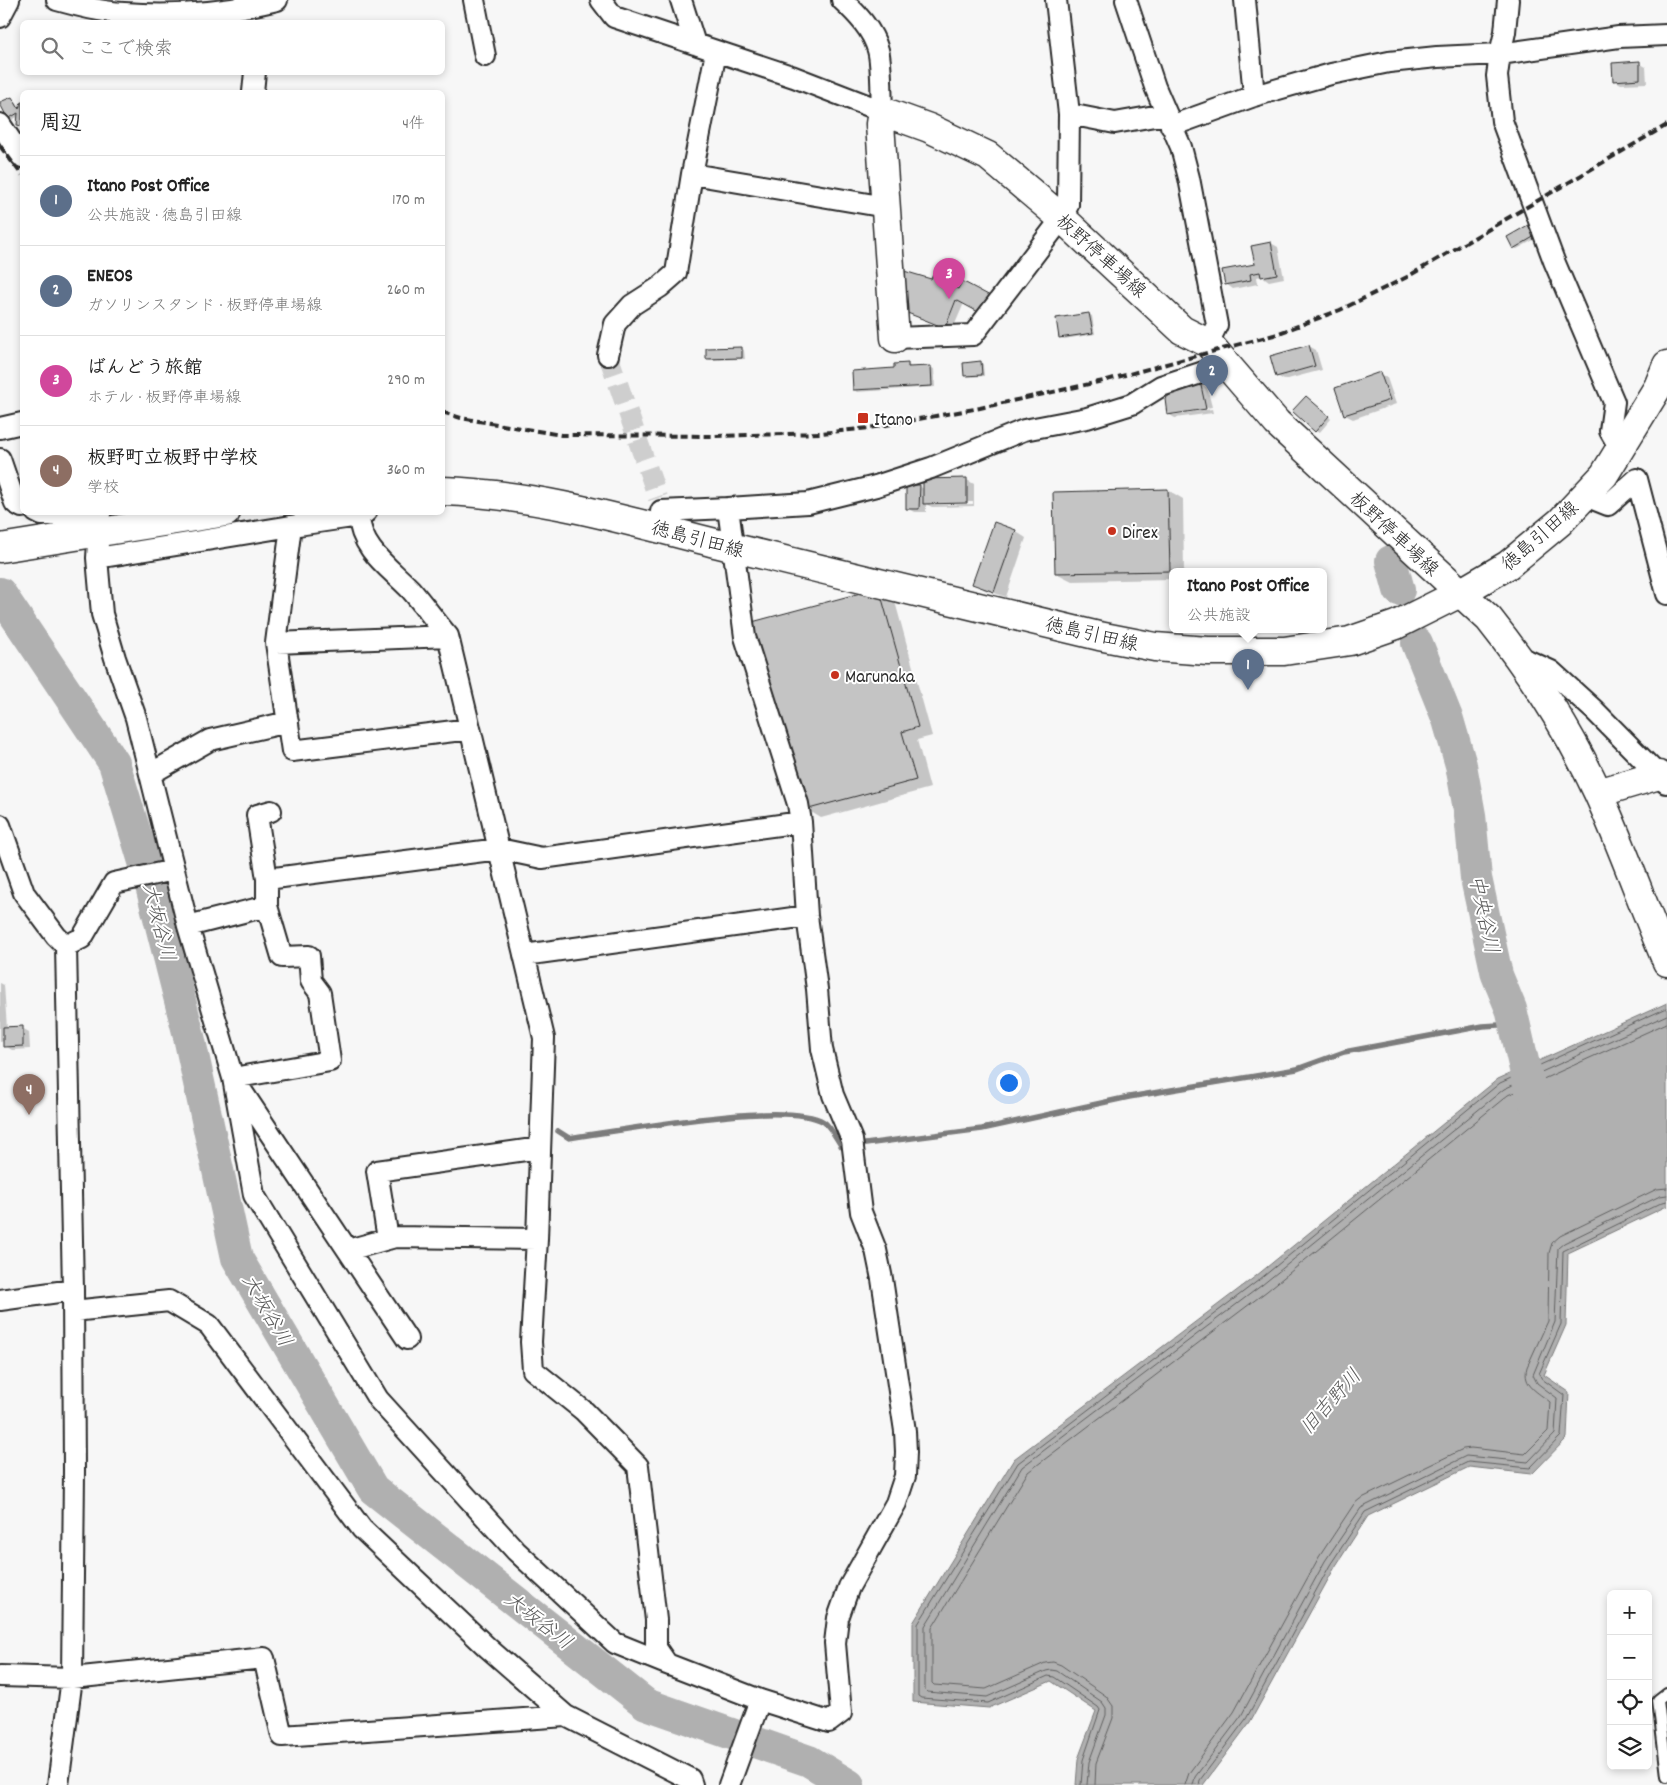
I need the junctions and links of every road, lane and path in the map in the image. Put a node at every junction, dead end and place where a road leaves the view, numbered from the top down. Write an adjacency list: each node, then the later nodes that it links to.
1 (9, 0): 13 (street)
2 (57, 0): 12 (street)
3 (474, 0): 18 (street)
4 (601, 0): 15 (street)
5 (682, 0): 15 (street)
6 (842, 0): 22 (street)
7 (1056, 0): 23 (street)
8 (1126, 0): 24 (street)
9 (1246, 0): 21 (street)
10 (1508, 0): 17 (street)
11 (272, 1): 12 (street)
12 (250, 15)
13 (0, 17)
14 (1667, 35): 17 (street)
15 (695, 44): 16 (street)
16 (716, 52): 22 (street); 27 (street)
17 (1500, 54): 21 (street); 37 (street)
18 (485, 56)
19 (255, 75): 20 (street)
20 (253, 90)
21 (1254, 96): 24 (street)
22 (882, 111): 28 (main road); 29 (main road, 板野停車場線)
23 (1069, 114): 24 (street); 29 (street)
24 (1169, 120): 31 (street)
25 (0, 124): 26 (street)
26 (20, 154)
27 (692, 174): 28 (street); 32 (street)
28 (886, 207): 30 (main road)
29 (1062, 218): 30 (street); 31 (main road, 板野停車場線)
30 (895, 338)
31 (1208, 343): 33 (main road, 板野停車場線)
32 (608, 355)
33 (1225, 365): 42 (street); 52 (main road, 板野停車場線)
34 (1667, 365): 37 (main road, 徳島引田線)
35 (20, 423): 36 (street)
36 (0, 428)
37 (1621, 450): 40 (main road, 徳島引田線)
38 (0, 459): 41 (street)
39 (445, 490): 47 (main road, 徳島引田線)
40 (1586, 494): 52 (main road, 徳島引田線); 53 (street)
41 (20, 506)
42 (728, 508): 47 (street); 51 (street)
43 (42, 515): 49 (street)
44 (205, 515): 49 (main road)
45 (356, 515): 48 (street)
46 (362, 515): 54 (street)
47 (614, 516): 51 (main road, 徳島引田線)
48 (291, 526): 49 (street); 55 (street)
49 (99, 530): 50 (main road); 59 (street)
50 (4, 547)
51 (735, 548): 52 (main road, 徳島引田線); 63 (street)
52 (1460, 593): 56 (main road, 板野停車場線)
53 (1667, 594)
54 (448, 636): 55 (street); 58 (street)
55 (276, 643): 57 (street)
56 (1518, 656): 60 (street); 61 (main road, 板野停車場線)
57 (288, 722): 58 (street); 59 (street)
58 (470, 729): 65 (street)
59 (150, 774): 66 (street)
60 (1663, 780): 61 (main road)
61 (1598, 793): 72 (main road, 板野停車場線)
62 (271, 811): 67 (street)
63 (801, 822): 65 (street); 69 (street)
64 (0, 825): 71 (street)
65 (499, 849): 67 (street); 73 (street)
66 (170, 871): 70 (street); 71 (street)
67 (268, 879): 68 (street)
68 (267, 906): 70 (street); 74 (street)
69 (807, 916): 73 (street); 87 (street)
70 (188, 926): 74 (street)
71 (66, 946): 79 (street)
72 (1663, 953)
73 (524, 955): 75 (street)
74 (233, 1078): 78 (street); 83 (street)
75 (540, 1148): 76 (street); 77 (street)
76 (388, 1239): 77 (street); 78 (street)
77 (537, 1239): 83 (street)
78 (348, 1250): 82 (street)
79 (73, 1290): 80 (street); 81 (street)
80 (0, 1300)
81 (73, 1311): 85 (street); 88 (street)
82 (407, 1339)
83 (667, 1664): 87 (street)
84 (0, 1676): 85 (street)
85 (72, 1678): 88 (street); 90 (street)
86 (1667, 1693): 89 (lane)
87 (757, 1707): 92 (street)
88 (566, 1716): 91 (street)
89 (1667, 1776)
90 (58, 1785)
91 (692, 1785)
92 (729, 1785)

